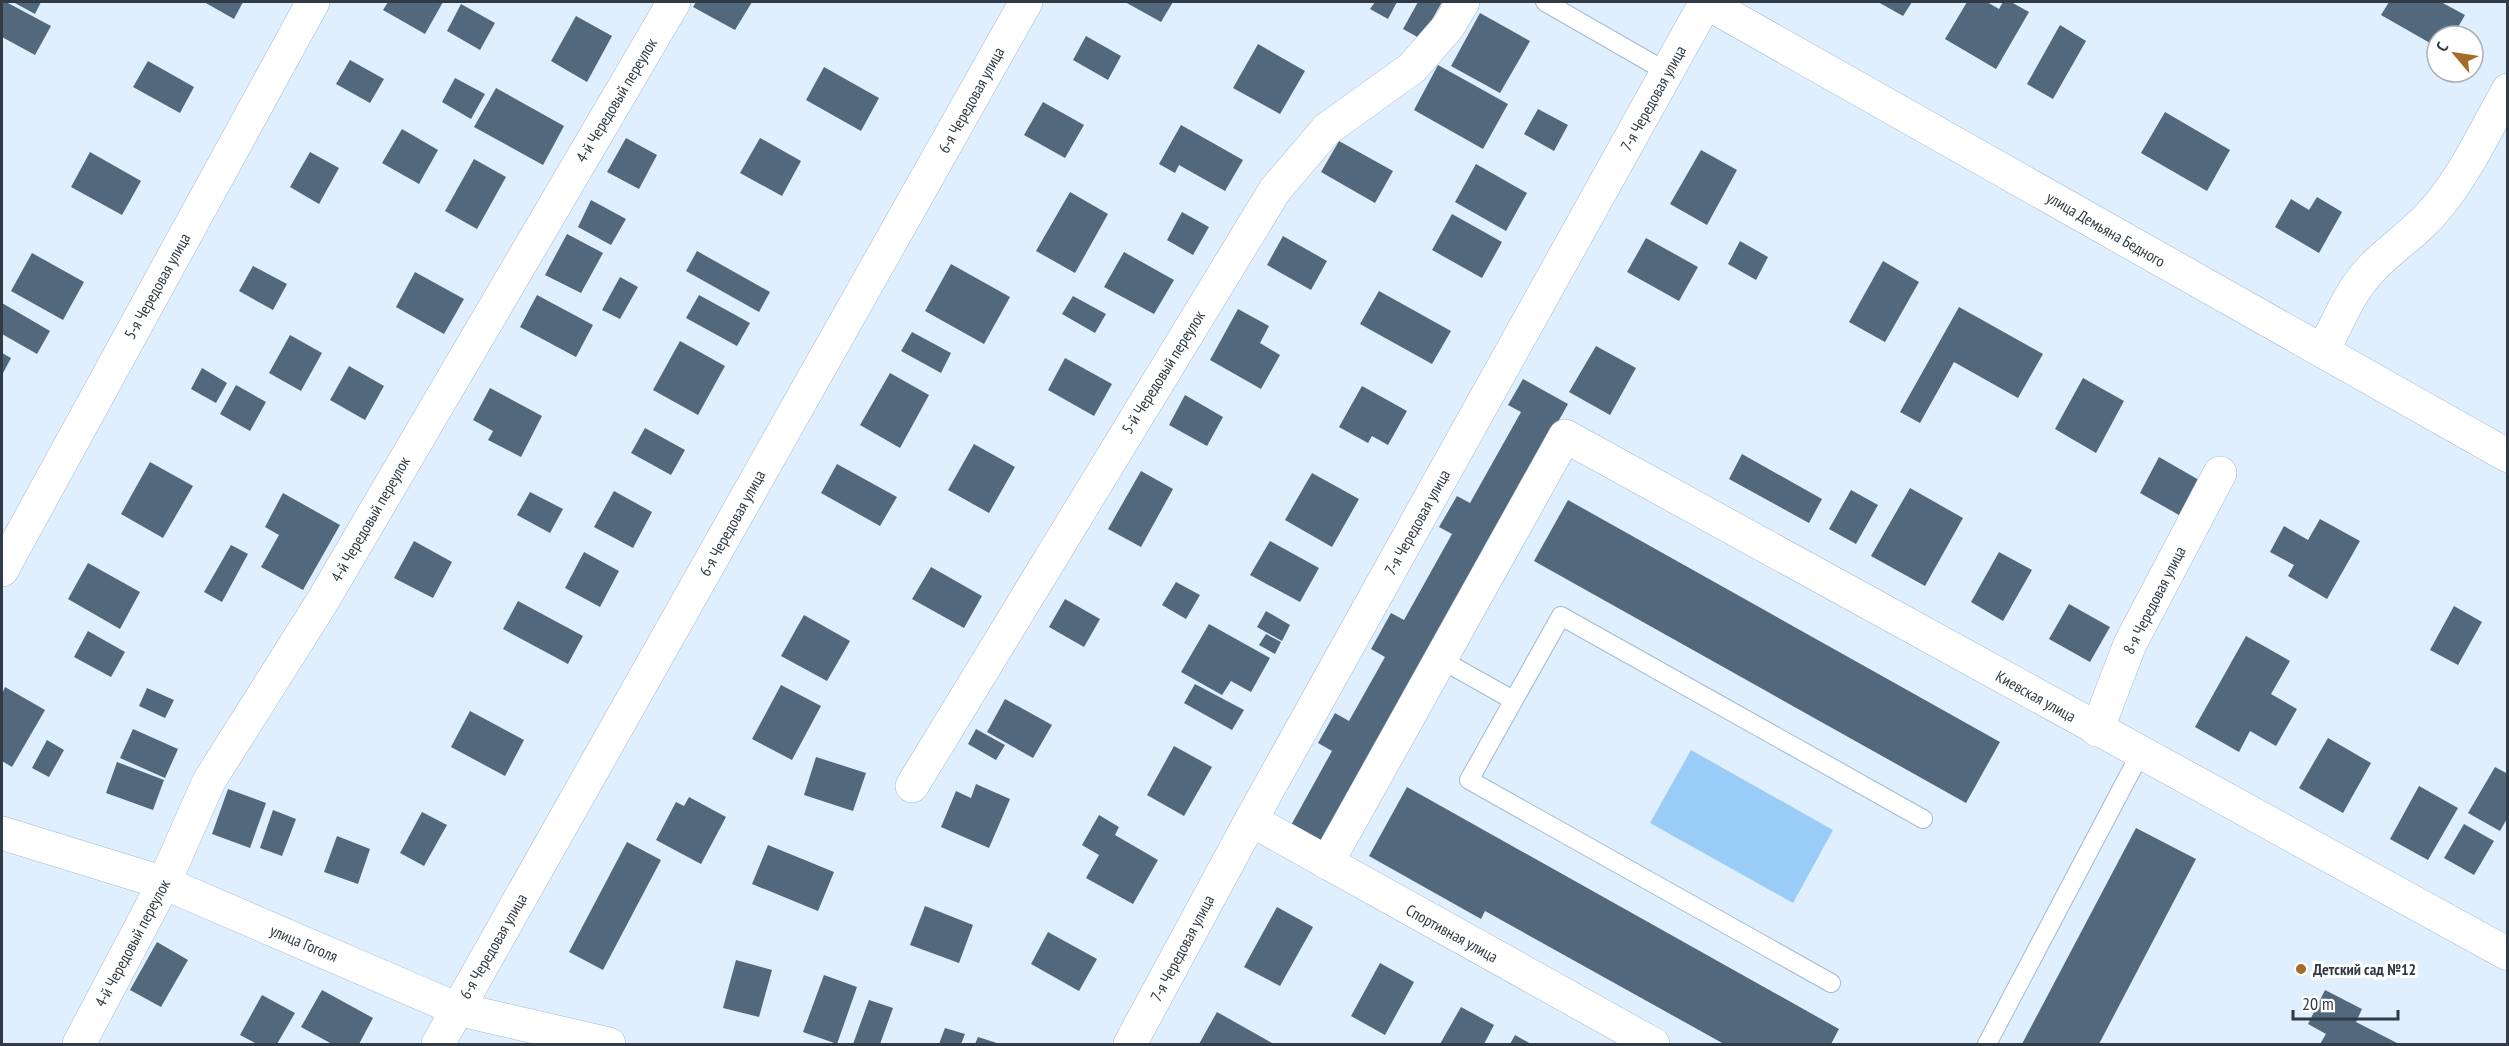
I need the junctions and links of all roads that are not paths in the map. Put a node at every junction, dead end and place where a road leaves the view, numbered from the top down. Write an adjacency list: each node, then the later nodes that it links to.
1 (313, 2): 12 (street, 5-я Чередовая улица)
2 (674, 2): 22 (street, 4-й Чередовый переулок)
3 (1026, 2): 25 (street, 6-я Чередовая улица)
4 (1463, 2): 17 (street, 5-й Чередовый переулок)
5 (1545, 2): 7 (lane)
6 (1705, 2): 7 (street, 7-я Чередовая улица); 9 (street, улица Демьяна Бедного)
7 (1667, 72): 19 (street, 7-я Чередовая улица)
8 (2508, 90): 9 (street)
9 (2323, 351): 10 (street, улица Демьяна Бедного)
10 (2508, 456)
11 (2220, 473): 15 (street, 8-я Чередовая улица)
12 (2, 570)
13 (1440, 659): 14 (lane); 15 (street, Киевская улица); 21 (street)
14 (1514, 700): 18 (lane); 24 (lane)
15 (2097, 730): 16 (street, Киевская улица)
16 (2140, 754): 23 (street, Киевская улица); 31 (lane)
17 (912, 786)
18 (1923, 819)
19 (1251, 820): 21 (street, Спортивная улица); 29 (street, 7-я Чередовая улица)
20 (2, 832): 22 (street, улица Гоголя)
21 (1327, 863): 30 (street, Спортивная улица)
22 (165, 883): 25 (street, улица Гоголя); 26 (street, 4-й Чередовый переулок)
23 (2508, 954)
24 (1831, 983)
25 (457, 1009): 27 (street, 6-я Чередовая улица); 28 (street, улица Гоголя)
26 (79, 1044)
27 (438, 1044)
28 (609, 1044)
29 (1130, 1044)
30 (1653, 1044)
31 (1987, 1044)

